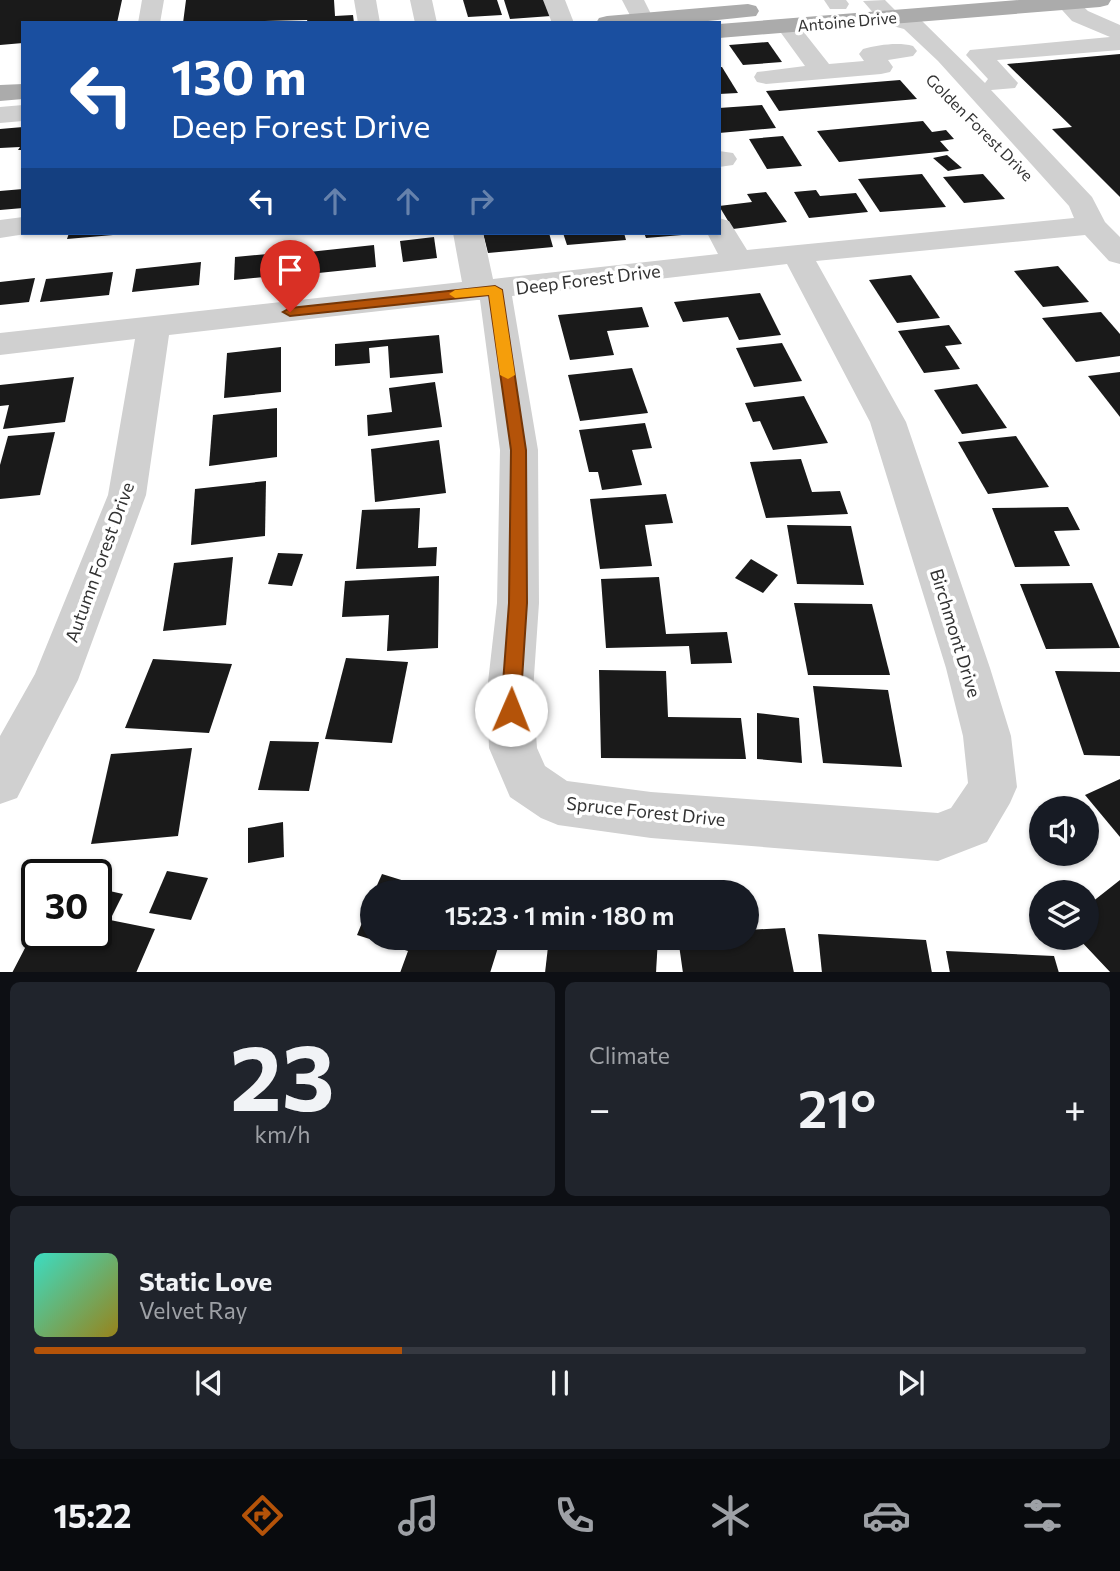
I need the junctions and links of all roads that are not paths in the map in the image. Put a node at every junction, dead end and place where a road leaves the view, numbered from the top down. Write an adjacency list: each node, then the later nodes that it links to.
1 (153, 0): 9 (street)
2 (365, 0): 10 (street)
3 (421, 0): 11 (street)
4 (554, 0): 12 (street)
5 (1066, 1): 7 (main road, Antoine Drive); 14 (street)
6 (837, 2): 7 (main road, Antoine Drive); 8 (main road, Antoine Drive)
7 (880, 4): 15 (main road, Antoine Drive); 18 (street, Golden Forest Drive); 20 (street, Golden Forest Drive)
8 (638, 9): 13 (main road, Antoine Drive)
9 (149, 21)
10 (369, 21)
11 (426, 21)
12 (562, 21)
13 (611, 21)
14 (1108, 21): 18 (street)
15 (787, 26): 16 (main road, Antoine Drive); 19 (street)
16 (721, 31)
17 (1120, 43): 18 (street)
18 (964, 45): 31 (street, Golden Forest Drive)
19 (826, 48): 21 (street); 25 (street)
20 (905, 51): 21 (street); 24 (street, Golden Forest Drive)
21 (871, 54): 25 (street)
22 (21, 68): 23 (main road)
23 (0, 70)
24 (923, 71)
25 (822, 72): 26 (street)
26 (766, 77)
27 (21, 91): 28 (main road)
28 (0, 93)
29 (21, 114): 30 (street)
30 (0, 115)
31 (1092, 225): 36 (street, Deep Forest Drive); 37 (street, Golden Forest Drive)
32 (21, 226): 33 (street)
33 (0, 229)
34 (721, 231): 38 (street)
35 (469, 235): 39 (street, Spruce Forest Drive)
36 (797, 254): 38 (street, Deep Forest Drive); 43 (street, Birchmont Drive)
37 (1120, 255)
38 (737, 261): 39 (street, Deep Forest Drive)
39 (487, 291): 40 (street, Deep Forest Drive); 43 (street, Spruce Forest Drive)
40 (154, 327): 41 (street, Deep Forest Drive); 42 (street, Autumn Forest Drive)
41 (0, 344)
42 (0, 782)
43 (763, 823)

